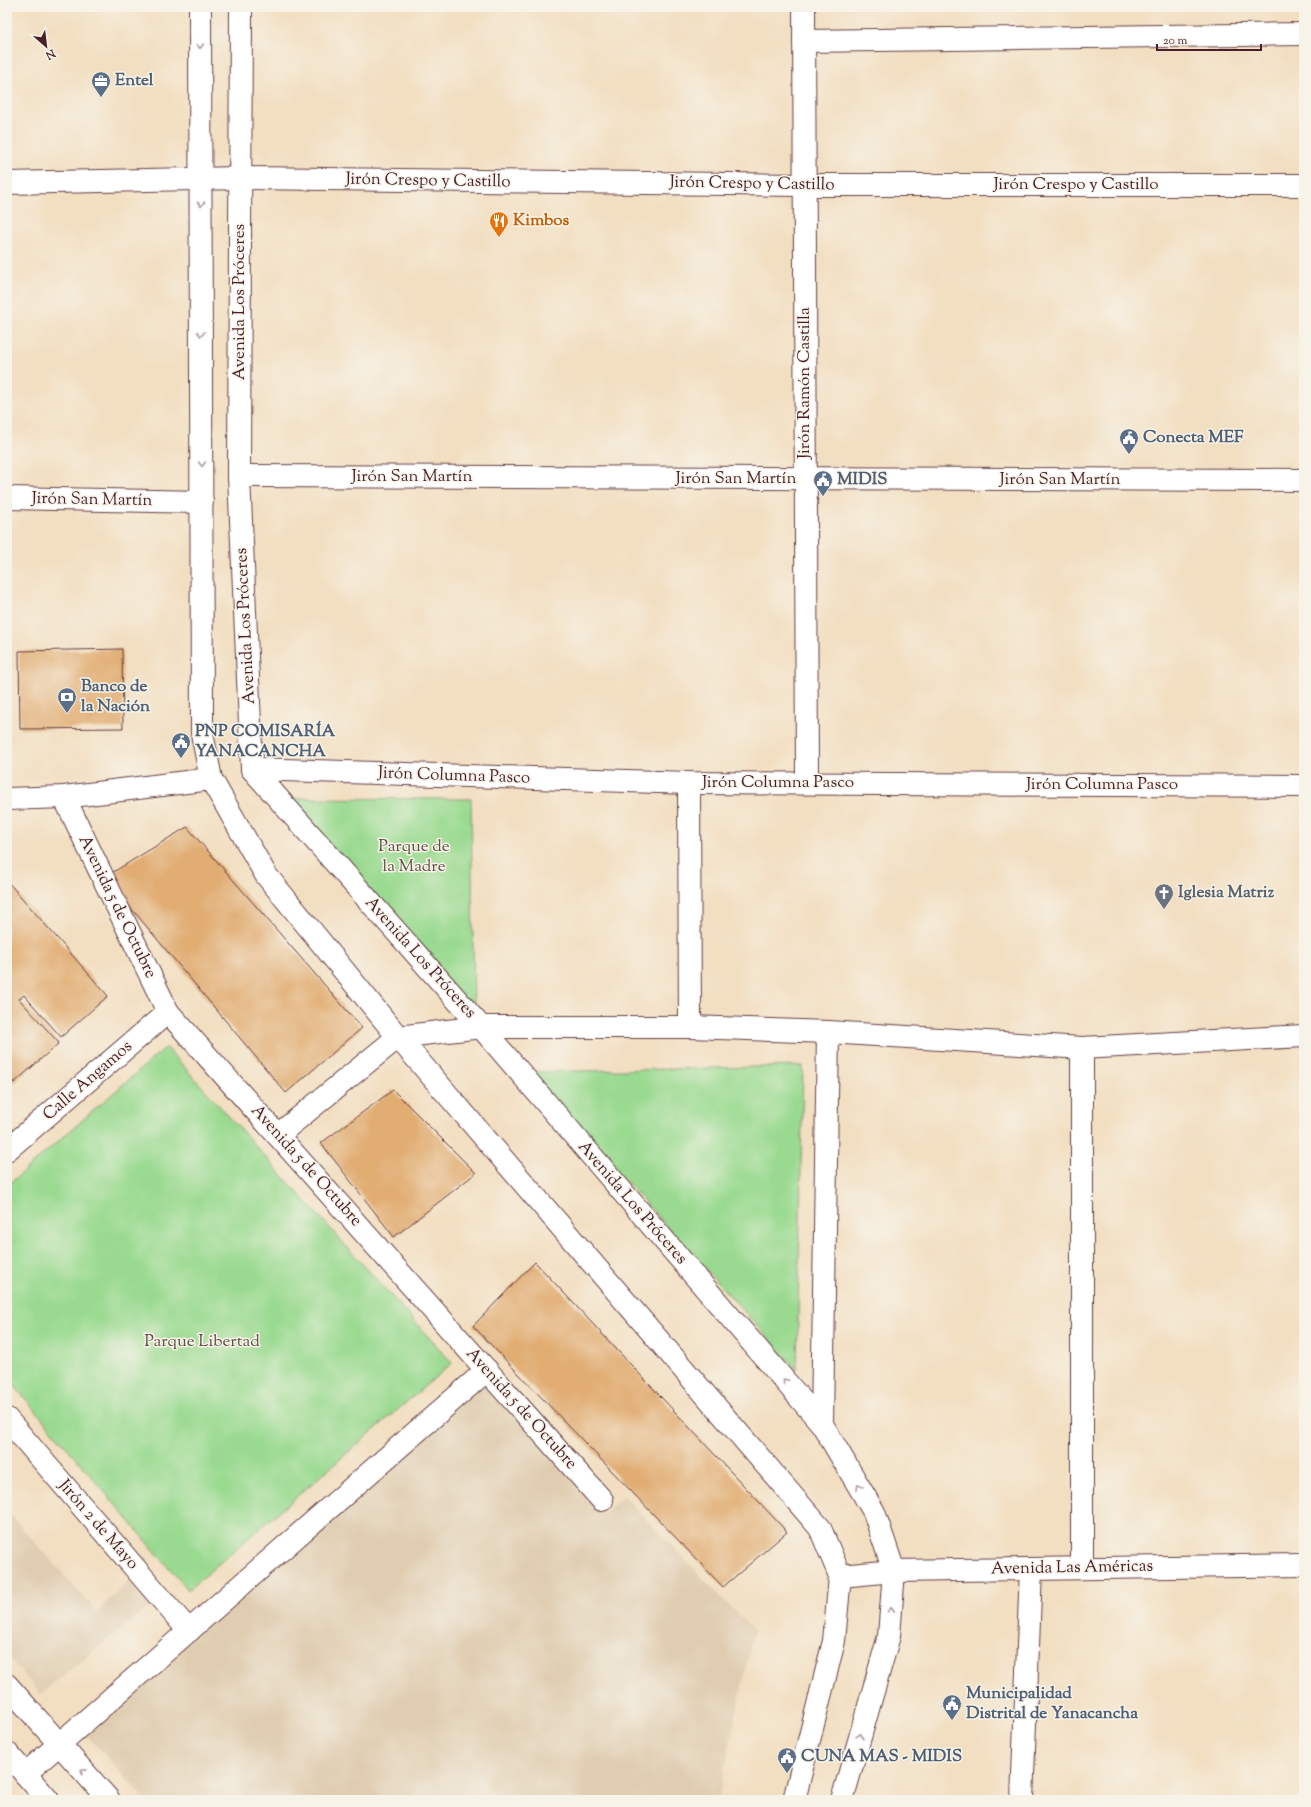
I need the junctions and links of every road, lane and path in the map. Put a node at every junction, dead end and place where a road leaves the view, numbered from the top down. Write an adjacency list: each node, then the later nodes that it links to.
1 (200, 7): 7 (street, one-way to 7)
2 (241, 7): 6 (street, Avenida Los Próceres)
3 (804, 7): 5 (street, Jirón Ramón Castilla)
4 (1304, 34): 5 (street)
5 (804, 41): 9 (street, Jirón Ramón Castilla)
6 (240, 178): 7 (street, Jirón Crespo y Castillo); 9 (street, Jirón Crespo y Castillo); 11 (street, Avenida Los Próceres)
7 (201, 180): 8 (street, Jirón Crespo y Castillo); 15 (street, one-way to 15)
8 (7, 183)
9 (804, 185): 10 (street, Jirón Crespo y Castillo); 12 (street, Jirón Ramón Castilla)
10 (1304, 185)
11 (239, 476): 12 (street, Jirón San Martín); 16 (street, Avenida Los Próceres)
12 (805, 479): 13 (street, Jirón San Martín); 19 (street, Jirón Ramón Castilla)
13 (1304, 480)
14 (7, 498): 15 (street, Jirón San Martín)
15 (202, 502): 17 (street)
16 (252, 769): 18 (street, Jirón Columna Pasco); 25 (street, Avenida Los Próceres)
17 (211, 779): 21 (street); 28 (street)
18 (689, 783): 19 (street, Jirón Columna Pasco); 24 (street)
19 (807, 784): 20 (street, Jirón Columna Pasco)
20 (1304, 786)
21 (64, 797): 22 (street); 23 (street, Avenida 5 de Octubre)
22 (7, 799)
23 (168, 1012): 30 (street, Avenida 5 de Octubre); 31 (street, Calle Angamos)
24 (690, 1026): 25 (street); 26 (street)
25 (481, 1027): 28 (street); 34 (street, Avenida Los Próceres, one-way to 25)
26 (828, 1032): 29 (street); 34 (street)
27 (1304, 1036): 29 (street)
28 (398, 1037): 30 (street); 40 (street)
29 (1082, 1048): 37 (street)
30 (278, 1135): 32 (street, Avenida 5 de Octubre)
31 (7, 1150)
32 (487, 1370): 35 (street, Avenida 5 de Octubre); 41 (street)
33 (7, 1419): 41 (street, Jirón 2 de Mayo)
34 (822, 1424): 39 (street, Avenida Los Próceres, one-way to 34)
35 (602, 1500)
36 (1304, 1565): 37 (street, Avenida Las Américas)
37 (1082, 1568): 38 (street, Avenida Las Américas)
38 (1032, 1569): 39 (street, Avenida Las Américas); 50 (street)
39 (894, 1571): 40 (street, Avenida Las Américas); 49 (street, Avenida Los Próceres, one-way to 39)
40 (840, 1576): 48 (street)
41 (189, 1631): 43 (street)
42 (7, 1685): 43 (street)
43 (59, 1744): 45 (street); 47 (street, one-way to 43)
44 (7, 1753): 45 (street)
45 (25, 1774): 46 (street)
46 (48, 1800)
47 (109, 1800)
48 (794, 1800)
49 (842, 1800)
50 (1022, 1800)

